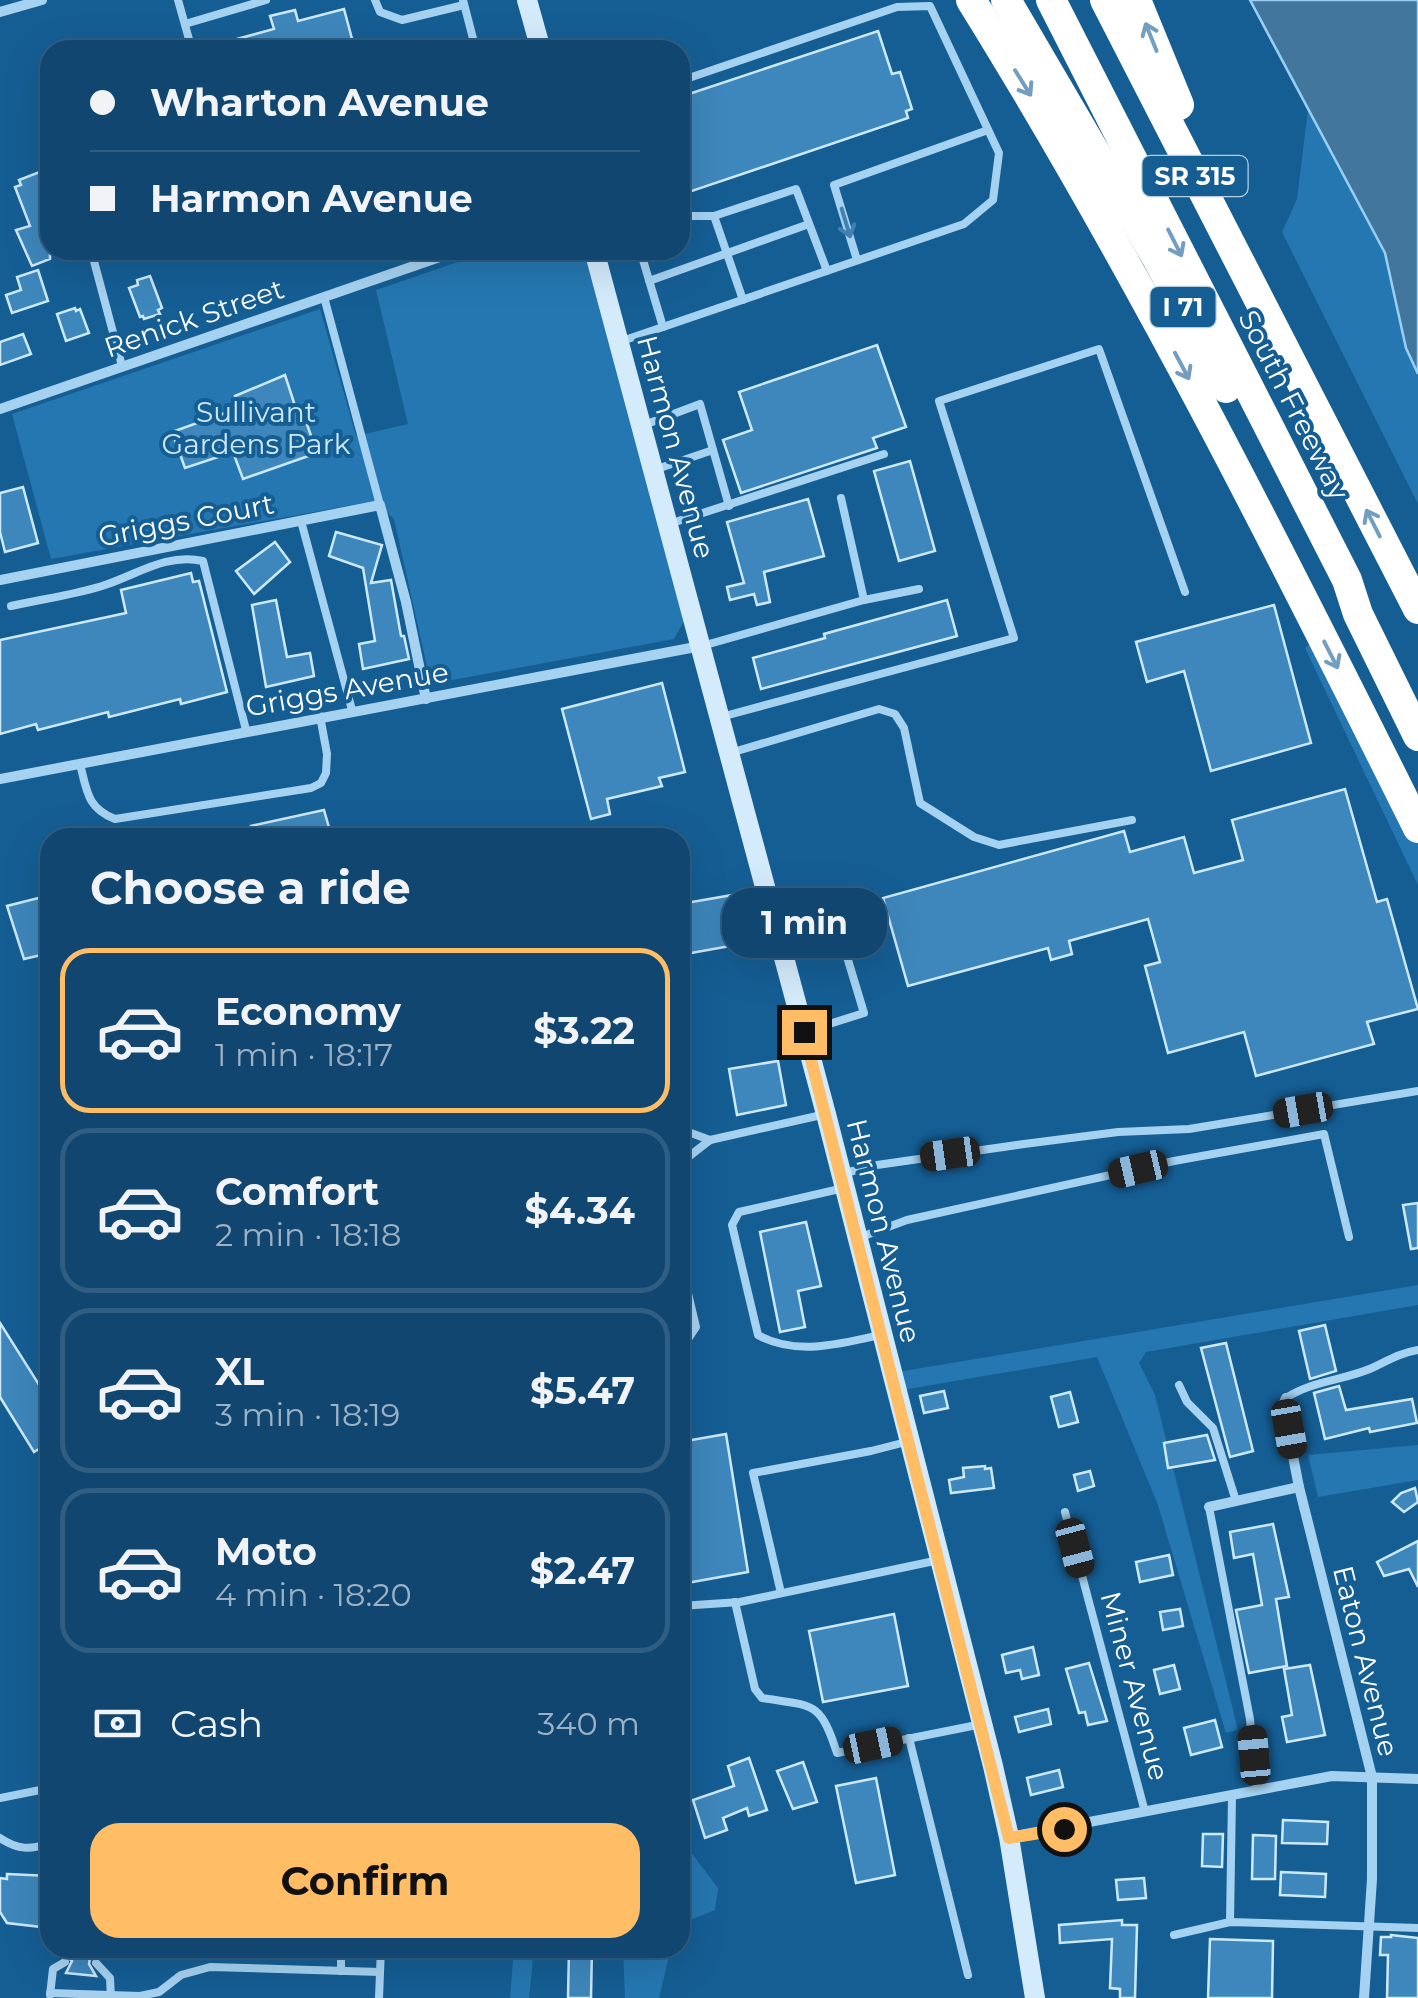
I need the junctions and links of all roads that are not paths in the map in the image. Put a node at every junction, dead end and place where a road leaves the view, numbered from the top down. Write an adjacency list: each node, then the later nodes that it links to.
1 (42, 0): 11 (street)
2 (178, 0): 14 (lane)
3 (266, 0): 14 (lane)
4 (375, 0): 12 (lane)
5 (526, 0): 17 (main road)
6 (971, 0): 65 (highway, one-way to 65)
7 (1006, 0): 53 (highway, I 71)
8 (1051, 0): 53 (highway, South Freeway / SR 315, one-way to 53)
9 (1104, 0): 35 (highway, South Freeway / SR 315)
10 (1136, 0): 35 (highway, I 71, one-way to 10)
11 (26, 2): 13 (street)
12 (463, 2): 16 (lane)
13 (0, 12)
14 (185, 24): 15 (lane)
15 (189, 40)
16 (473, 40)
17 (537, 40)
18 (690, 78): 19 (lane)
19 (988, 130): 28 (lane); 28 (lane, one-way to 28)
20 (690, 216): 21 (lane)
21 (714, 216): 22 (lane); 23 (lane)
22 (809, 224): 23 (lane); 29 (lane)
23 (727, 253): 30 (lane); 32 (lane)
24 (94, 260): 36 (lane)
25 (431, 260): 31 (street, Renick Street)
26 (597, 260): 34 (main road, Harmon Avenue)
27 (643, 260): 30 (lane)
28 (858, 260): 29 (lane)
29 (827, 271): 32 (lane)
30 (649, 281): 33 (lane)
31 (324, 297): 36 (street, Renick Street); 43 (lane)
32 (742, 300): 33 (lane)
33 (663, 327): 34 (lane)
34 (619, 342): 38 (main road, Harmon Avenue)
35 (1286, 351): 52 (highway, South Freeway / I 71, one-way to 35)
36 (122, 366): 37 (street, Renick Street)
37 (0, 409)
38 (642, 426): 39 (lane); 41 (main road, Harmon Avenue)
39 (713, 450): 41 (lane); 44 (lane)
40 (884, 454): 44 (lane)
41 (654, 470): 46 (main road, Harmon Avenue)
42 (841, 498): 50 (lane)
43 (380, 505): 45 (street, Griggs Court); 55 (street)
44 (729, 506): 46 (lane)
45 (301, 521): 47 (street, Griggs Court); 56 (lane)
46 (669, 524): 54 (main road, Harmon Avenue)
47 (0, 580)
48 (920, 589): 50 (lane)
49 (1185, 592): 58 (lane)
50 (864, 600): 54 (lane)
51 (11, 606): 59 (lane)
52 (1418, 609)
53 (1358, 614): 60 (highway, South Freeway / I 71)
54 (702, 646): 55 (street, Griggs Avenue); 58 (main road, Harmon Avenue)
55 (426, 699): 56 (street, Griggs Avenue)
56 (352, 710): 57 (street, Griggs Avenue)
57 (320, 716): 59 (street, Griggs Avenue); 62 (lane)
58 (720, 717): 61 (main road, Harmon Avenue)
59 (246, 730): 62 (street, Griggs Avenue)
60 (1418, 736)
61 (730, 753): 64 (lane); 67 (main road, Harmon Avenue)
62 (80, 764): 63 (street, Griggs Avenue)
63 (0, 778)
64 (1132, 820)
65 (1418, 828)
66 (835, 918): 67 (lane)
67 (804, 1032): 69 (main road, Harmon Avenue)
68 (1418, 1091): 73 (lane)
69 (826, 1114): 71 (lane); 73 (main road, Harmon Avenue)
70 (690, 1133): 71 (lane)
71 (710, 1140): 72 (lane)
72 (690, 1156)
73 (842, 1181): 75 (main road, Harmon Avenue); 77 (lane)
74 (1349, 1237): 75 (lane)
75 (857, 1238): 77 (main road, Harmon Avenue)
76 (690, 1302): 78 (lane)
77 (882, 1335): 82 (main road, Harmon Avenue)
78 (690, 1336)
79 (1418, 1350): 81 (lane)
80 (1180, 1385): 84 (lane)
81 (1286, 1398): 83 (street, Eaton Avenue)
82 (910, 1441): 87 (main road, Harmon Avenue); 88 (lane)
83 (1300, 1487): 84 (street); 93 (street, Eaton Avenue)
84 (1236, 1501): 85 (street)
85 (1209, 1506): 96 (lane)
86 (1065, 1512): 99 (lane, Miner Avenue)
87 (939, 1560): 88 (lane); 91 (main road, Harmon Avenue)
88 (781, 1593): 89 (lane)
89 (735, 1602): 90 (lane); 92 (lane)
90 (690, 1605)
91 (982, 1724): 92 (lane); 101 (main road, Harmon Avenue)
92 (909, 1738): 113 (lane)
93 (1372, 1777): 94 (street); 96 (street); 104 (street, Eaton Avenue)
94 (1418, 1780)
95 (40, 1790): 98 (lane)
96 (1256, 1792): 97 (street)
97 (1232, 1796): 99 (street); 103 (lane)
98 (0, 1798)
99 (1145, 1813): 101 (street)
100 (0, 1838): 102 (lane)
101 (1009, 1838): 117 (main road, Harmon Avenue)
102 (40, 1847)
103 (1230, 1922): 104 (lane); 106 (lane)
104 (1369, 1926): 105 (lane); 118 (street, Eaton Avenue)
105 (1418, 1928)
106 (1174, 1936)
107 (341, 1958): 111 (lane)
108 (381, 1958): 112 (lane)
109 (65, 1962): 114 (lane)
110 (96, 1963): 115 (lane)
111 (341, 1971): 112 (lane); 115 (lane)
112 (380, 1972): 116 (lane)
113 (968, 1975)
114 (50, 1995): 115 (lane)
115 (111, 1997)
116 (380, 1998)
117 (1036, 1998)
118 (1364, 1998)

